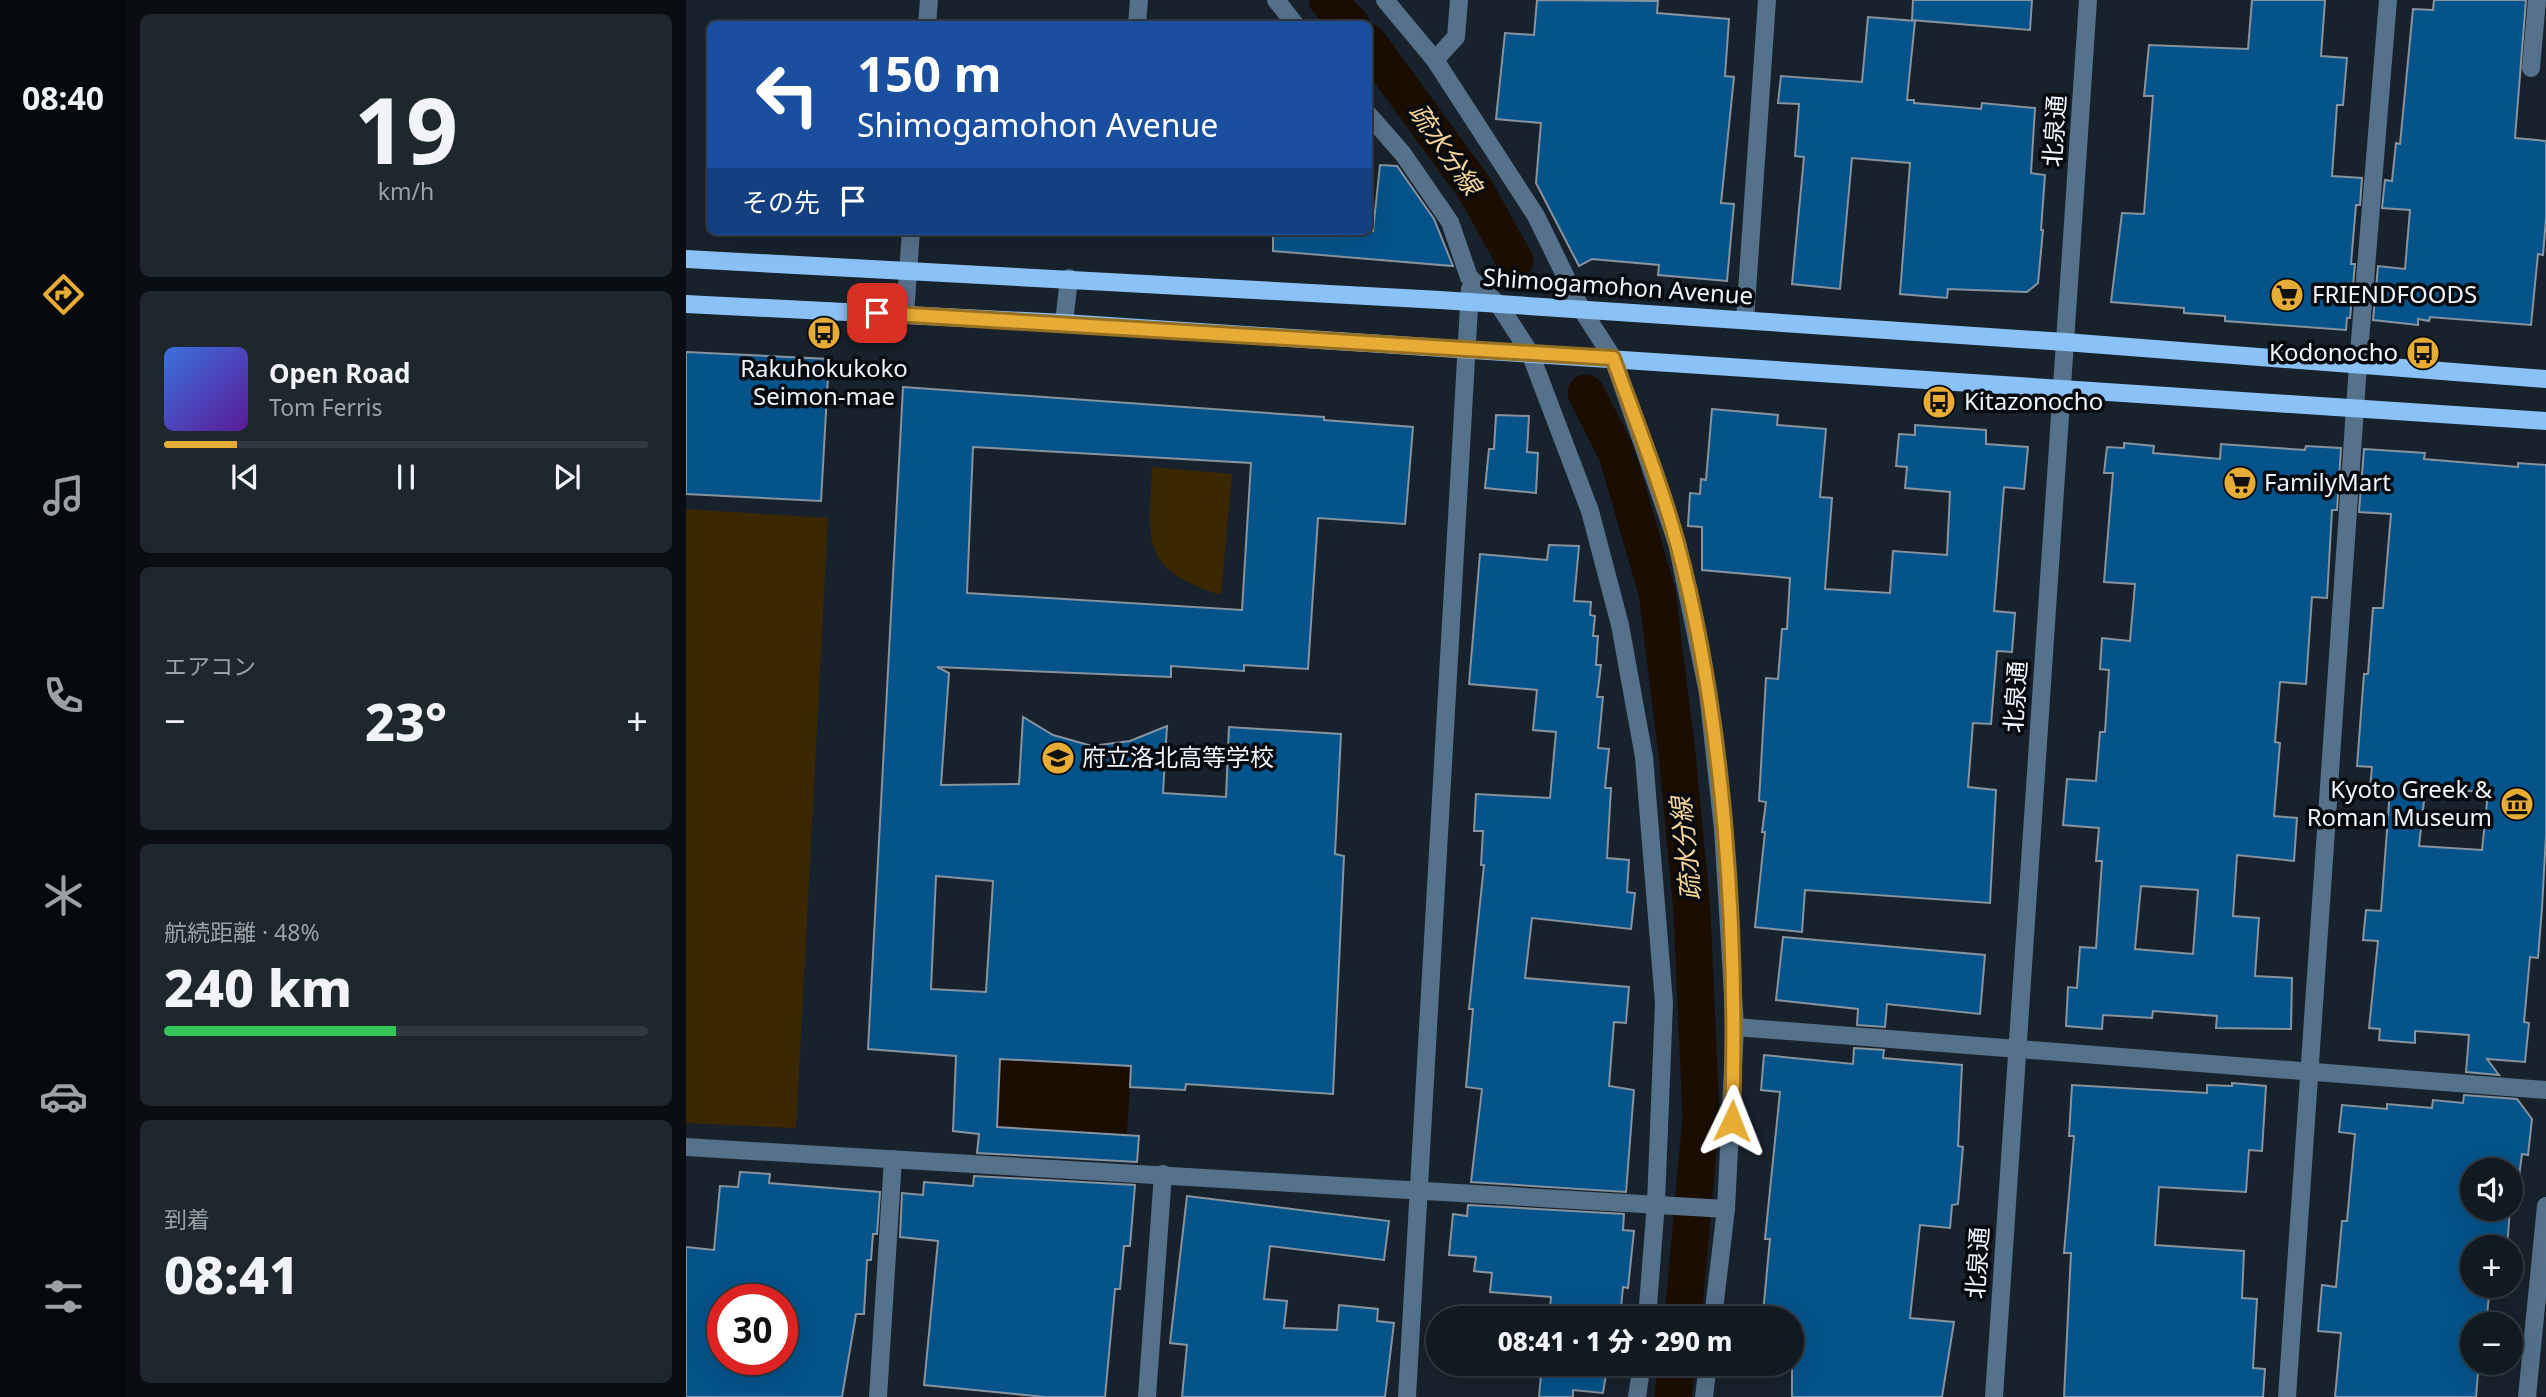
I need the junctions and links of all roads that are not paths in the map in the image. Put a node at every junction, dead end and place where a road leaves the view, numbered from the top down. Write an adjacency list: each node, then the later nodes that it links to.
1 (929, 0): 10 (street)
2 (1139, 0): 11 (street)
3 (1276, 0): 12 (street)
4 (1385, 0): 13 (street)
5 (1459, 0): 13 (street)
6 (1767, 0): 26 (street)
7 (2088, 0): 28 (street, 北泉通)
8 (2388, 0): 32 (street)
9 (2537, 0): 14 (street)
10 (927, 21)
11 (1137, 21)
12 (1294, 21)
13 (1435, 60): 24 (street)
14 (2530, 68)
15 (1372, 119): 19 (street)
16 (911, 235): 18 (street)
17 (686, 259): 18 (main road, Shimogamohon Avenue)
18 (908, 271): 20 (main road, Shimogamohon Avenue); 25 (street)
19 (1469, 277): 21 (street); 23 (street)
20 (1069, 278): 21 (main road, Shimogamohon Avenue); 27 (street)
21 (1470, 302): 23 (main road, Shimogamohon Avenue); 29 (street)
22 (686, 304): 25 (main road)
23 (1499, 305): 24 (main road, Shimogamohon Avenue); 30 (street)
24 (1582, 310): 26 (main road, Shimogamohon Avenue); 31 (street)
25 (905, 314): 27 (main road)
26 (1745, 320): 28 (main road, Shimogamohon Avenue)
27 (1064, 323): 29 (main road)
28 (2065, 342): 32 (main road, Shimogamohon Avenue); 34 (street, 北泉通)
29 (1468, 348): 30 (main road); 44 (street)
30 (1530, 353): 31 (main road); 45 (street)
31 (1613, 358): 34 (main road); 37 (street)
32 (2358, 365): 33 (main road, Shimogamohon Avenue); 35 (street)
33 (2546, 379)
34 (2062, 387): 35 (main road); 38 (street, 北泉通)
35 (2356, 407): 36 (main road); 39 (street)
36 (2546, 421)
37 (1735, 1027): 38 (street); 47 (street)
38 (2017, 1048): 39 (street); 57 (street, 北泉通)
39 (2309, 1071): 40 (street); 58 (street)
40 (2546, 1090)
41 (686, 1147): 42 (street)
42 (893, 1159): 43 (street); 52 (street)
43 (1163, 1174): 44 (street); 53 (street)
44 (1419, 1189): 45 (street); 54 (street)
45 (1656, 1203): 47 (street); 48 (street)
46 (2546, 1206): 59 (street)
47 (1726, 1209): 49 (street)
48 (1648, 1306)
49 (1714, 1306)
50 (1640, 1376): 55 (street)
51 (1706, 1376): 56 (street)
52 (878, 1397)
53 (1147, 1397)
54 (1406, 1397)
55 (1637, 1397)
56 (1704, 1397)
57 (1994, 1397)
58 (2287, 1397)
59 (2527, 1397)

